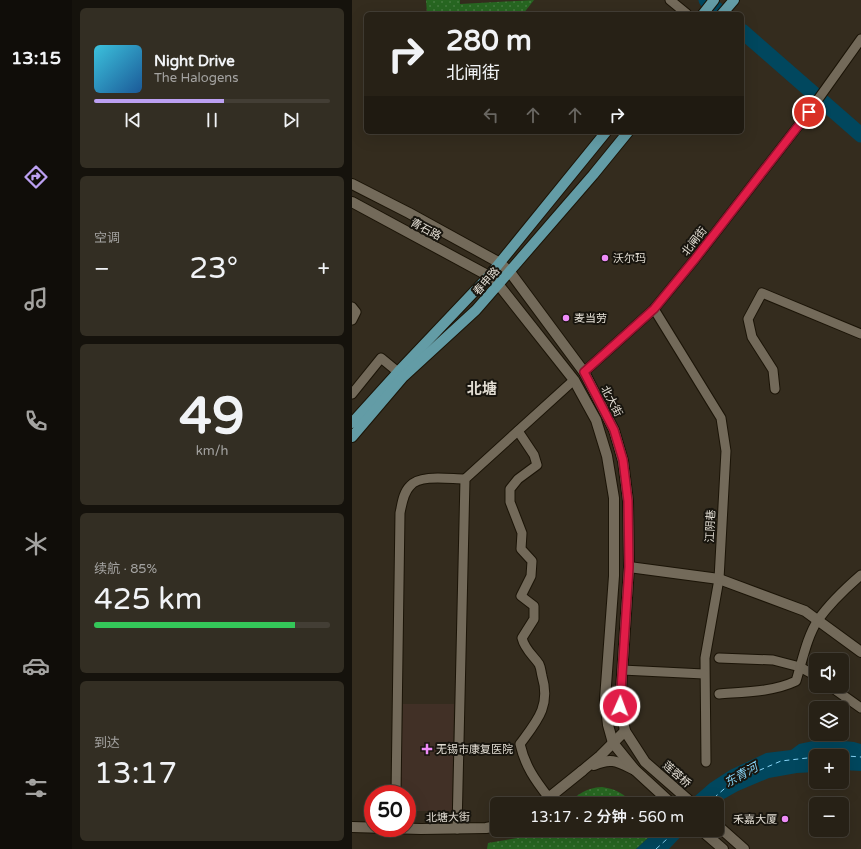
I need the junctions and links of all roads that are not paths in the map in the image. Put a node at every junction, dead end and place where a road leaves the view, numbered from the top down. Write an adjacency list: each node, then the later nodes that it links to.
1 (670, 0): 4 (street)
2 (714, 0): 5 (main road)
3 (734, 0): 6 (main road)
4 (685, 12)
5 (705, 12)
6 (724, 12)
7 (861, 39): 17 (street, 北闸街)
8 (604, 134): 12 (main road, 春申路)
9 (626, 134): 13 (main road, 春申路)
10 (352, 184): 12 (main road, 北大街)
11 (352, 202): 14 (main road, 青石路)
12 (500, 263): 13 (main road, 北大街); 14 (main road, 春申路)
13 (510, 272): 15 (main road, 春申路); 21 (main road, 北大街)
14 (489, 276): 15 (main road); 20 (main road, 春申路)
15 (498, 284): 22 (main road); 28 (main road, 春申路)
16 (352, 307): 18 (street)
17 (654, 309): 21 (street, 北闸街); 32 (street, 江阴巷)
18 (352, 320)
19 (861, 334): 24 (street)
20 (398, 372): 23 (street); 26 (main road, 春申路)
21 (584, 372): 30 (main road, 北大街)
22 (574, 380): 27 (street); 44 (main road)
23 (355, 383): 25 (street)
24 (775, 389)
25 (352, 394)
26 (352, 423)
27 (518, 432): 29 (street); 50 (street)
28 (352, 437)
29 (465, 479): 49 (street); 58 (street)
30 (629, 567): 32 (main road); 37 (main road, 北大街)
31 (861, 576): 33 (street)
32 (719, 579): 33 (main road); 39 (street, 江阴巷)
33 (818, 621): 34 (main road); 36 (street)
34 (861, 652)
35 (719, 658): 36 (street)
36 (800, 667): 38 (street); 41 (street)
37 (622, 670): 39 (street); 43 (main road, 北大街)
38 (809, 672)
39 (704, 674): 46 (street, 江阴巷)
40 (840, 693): 42 (street)
41 (719, 694)
42 (861, 708)
43 (625, 731): 44 (main road); 45 (main road, 北大街)
44 (613, 743): 47 (main road); 48 (main road)
45 (645, 762): 53 (main road, 莲蓉桥)
46 (706, 762)
47 (635, 770): 48 (main road); 52 (main road)
48 (582, 771): 51 (main road)
49 (396, 785)
50 (543, 797)
51 (550, 797)
52 (664, 797)
53 (685, 797)
54 (490, 827): 58 (main road, 北塘大街)
55 (352, 828): 56 (main road, 北塘大街)
56 (364, 828)
57 (416, 828): 58 (main road, 北塘大街)
58 (457, 829)
59 (724, 831): 61 (main road)
60 (710, 837): 62 (main road)
61 (741, 845)
62 (723, 849)

